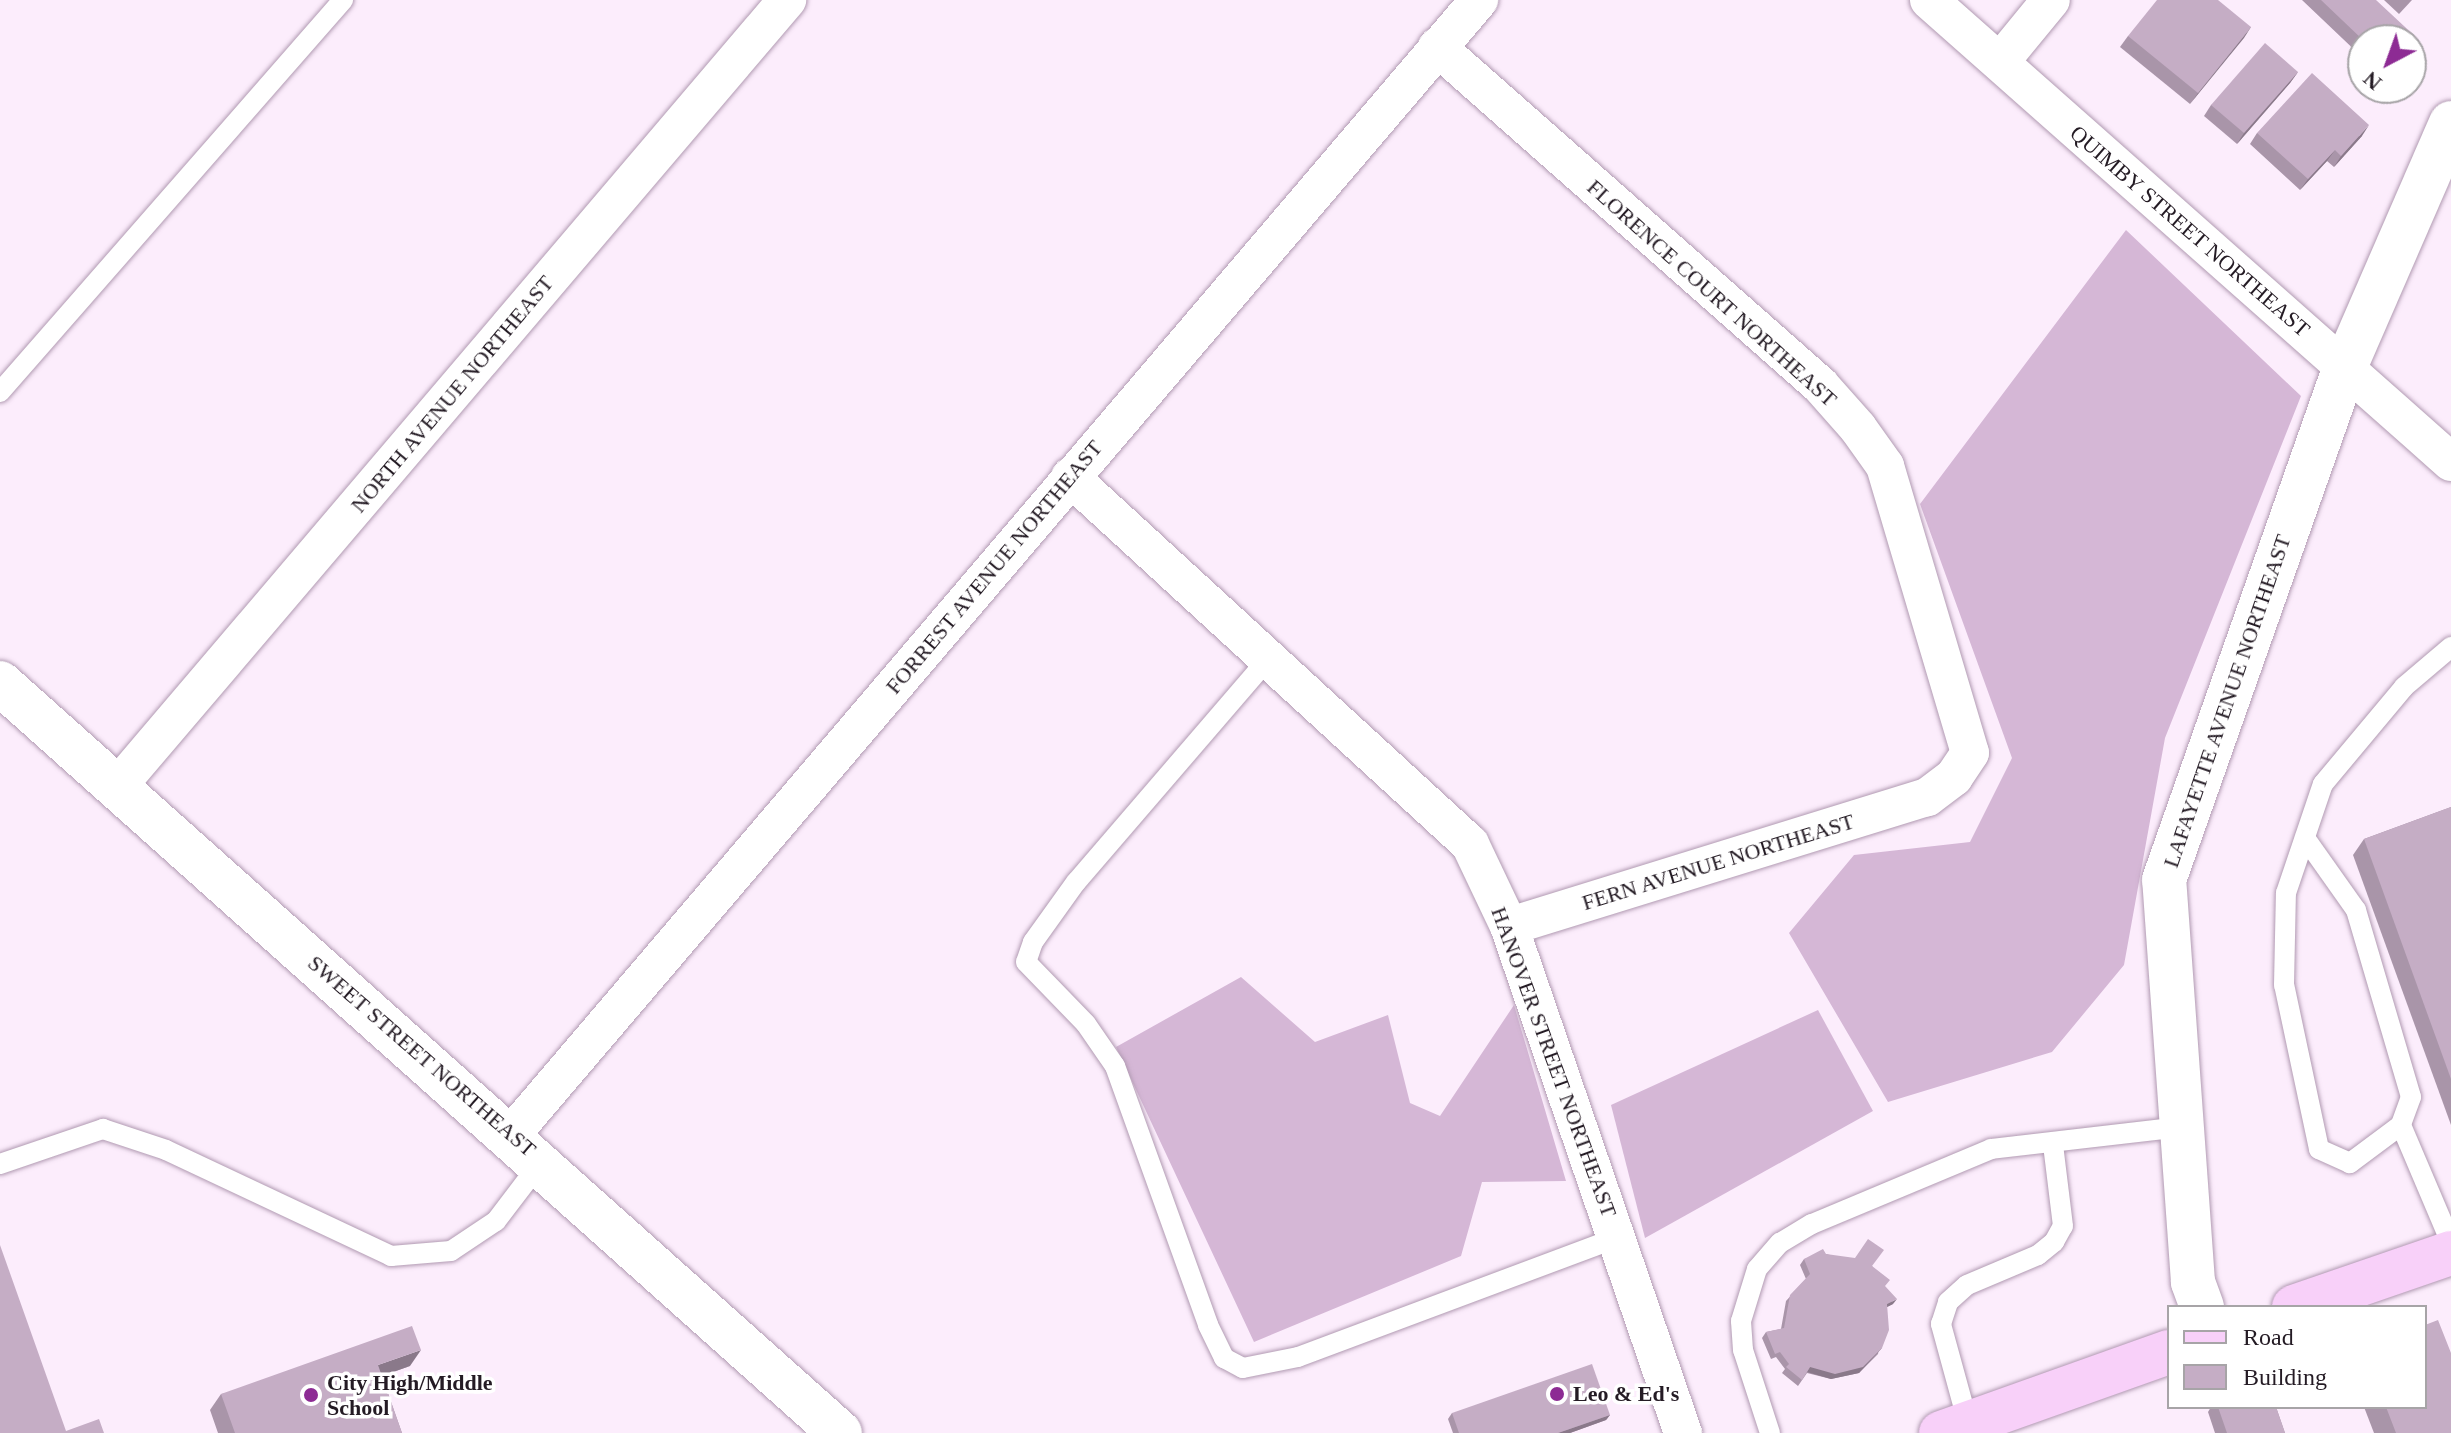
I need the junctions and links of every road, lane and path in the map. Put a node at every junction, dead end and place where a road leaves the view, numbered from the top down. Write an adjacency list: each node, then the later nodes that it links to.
1 (343, 0): 10 (lane)
2 (787, 0): 16 (street, NORTH AVENUE NORTHEAST)
3 (1479, 0): 6 (street, FORREST AVENUE NORTHEAST)
4 (1929, 0): 7 (street, QUIMBY STREET NORTHEAST)
5 (2051, 0): 7 (street)
6 (1437, 47): 12 (street, FORREST AVENUE NORTHEAST); 17 (street, FLORENCE COURT NORTHEAST)
7 (2000, 62): 9 (street, QUIMBY STREET NORTHEAST)
8 (2451, 123): 9 (street, LAFAYETTE AVENUE NORTHEAST)
9 (2345, 367): 11 (street, QUIMBY STREET NORTHEAST); 21 (street, LAFAYETTE AVENUE NORTHEAST)
10 (0, 392)
11 (2451, 462)
12 (1070, 477): 14 (street, HANOVER STREET NORTHEAST); 23 (street, FORREST AVENUE NORTHEAST)
13 (2451, 647): 18 (lane)
14 (1268, 659): 19 (street, HANOVER STREET NORTHEAST); 25 (lane)
15 (0, 683): 16 (street, SWEET STREET NORTHEAST)
16 (117, 787): 23 (street, SWEET STREET NORTHEAST)
17 (1927, 797): 19 (street, FERN AVENUE NORTHEAST)
18 (2305, 838): 20 (lane); 20 (lane)
19 (1509, 926): 25 (street, HANOVER STREET NORTHEAST)
20 (2401, 1125): 26 (lane)
21 (2182, 1127): 22 (lane); 28 (street, LAFAYETTE AVENUE NORTHEAST)
22 (2053, 1144): 31 (lane); 34 (lane)
23 (526, 1148): 24 (lane); 32 (street, SWEET STREET NORTHEAST)
24 (0, 1164)
25 (1616, 1238): 33 (street, HANOVER STREET NORTHEAST)
26 (2451, 1243)
27 (2451, 1253): 29 (main road)
28 (2201, 1305)
29 (2300, 1305)
30 (2167, 1353): 31 (main road)
31 (1979, 1425)
32 (840, 1433)
33 (1683, 1433)
34 (1770, 1433)

